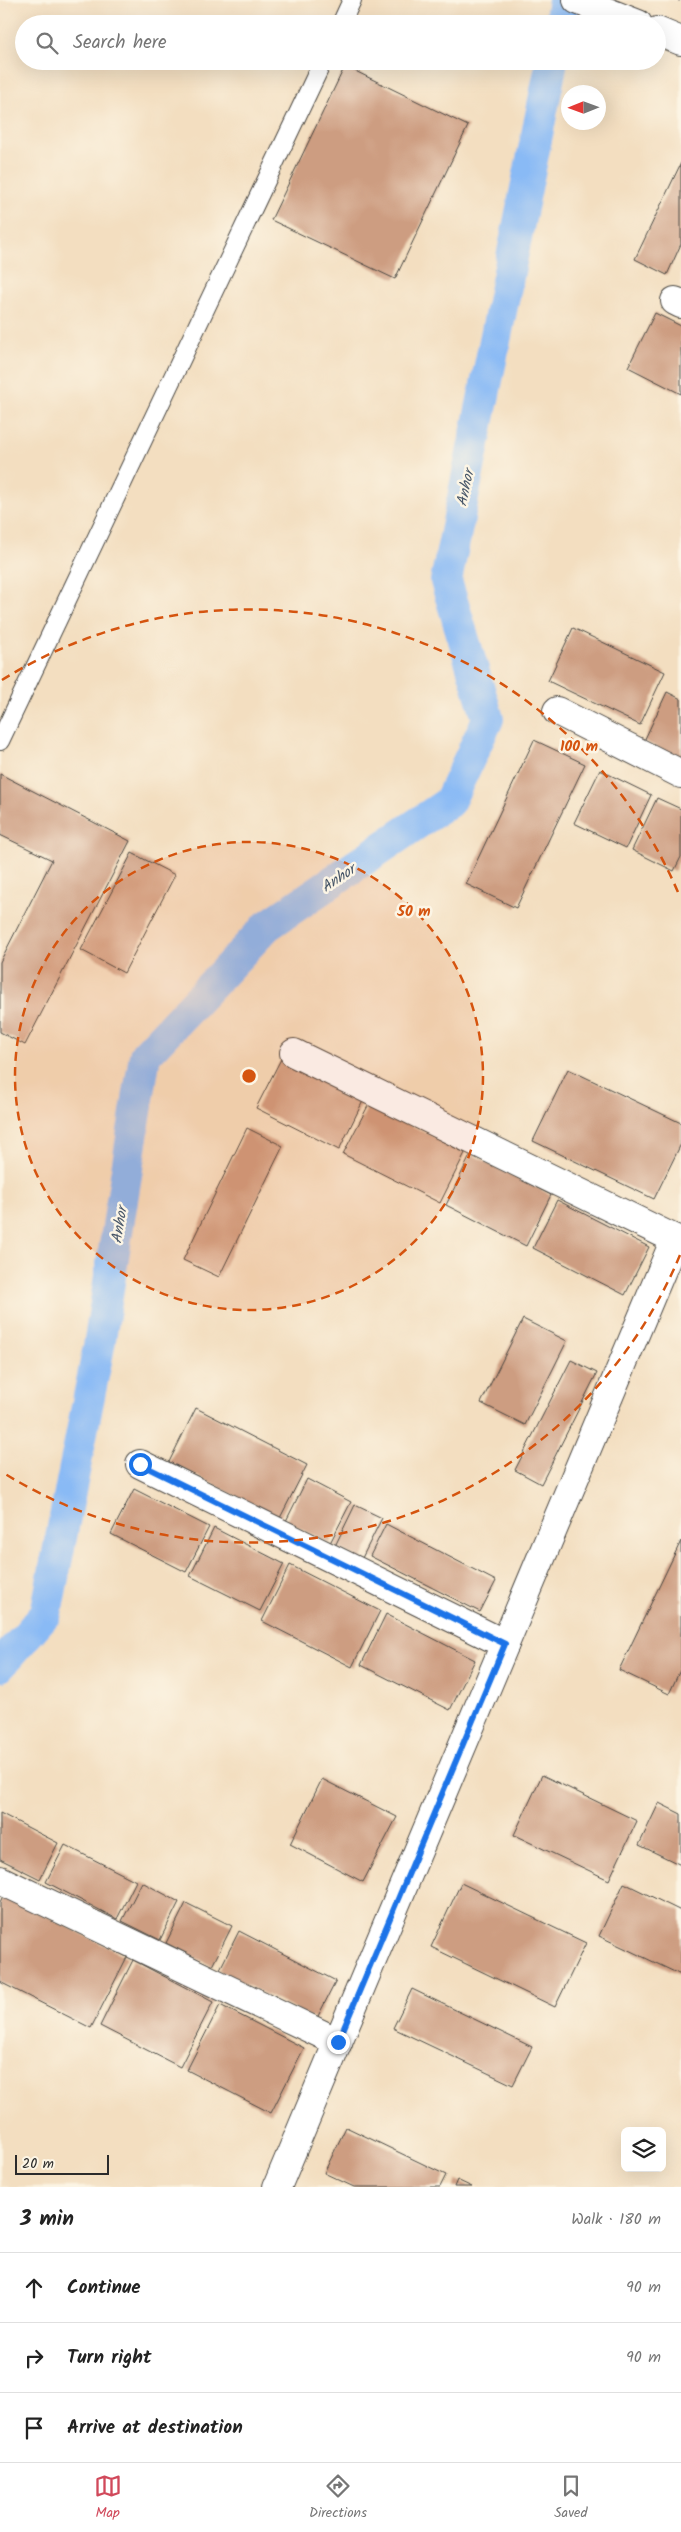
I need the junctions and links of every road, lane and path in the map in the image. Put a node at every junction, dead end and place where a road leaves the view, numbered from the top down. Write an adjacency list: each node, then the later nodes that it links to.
1 (352, 0): 3 (lane)
2 (577, 0): 4 (street)
3 (345, 15)
4 (615, 15)
5 (319, 70): 7 (lane)
6 (557, 711): 8 (street)
7 (0, 741)
8 (681, 774)
9 (294, 1053): 10 (street)
10 (678, 1240): 12 (street)
11 (140, 1464): 12 (street)
12 (505, 1644): 14 (street)
13 (0, 1880): 14 (street)
14 (338, 2042): 15 (street)
15 (277, 2187)

